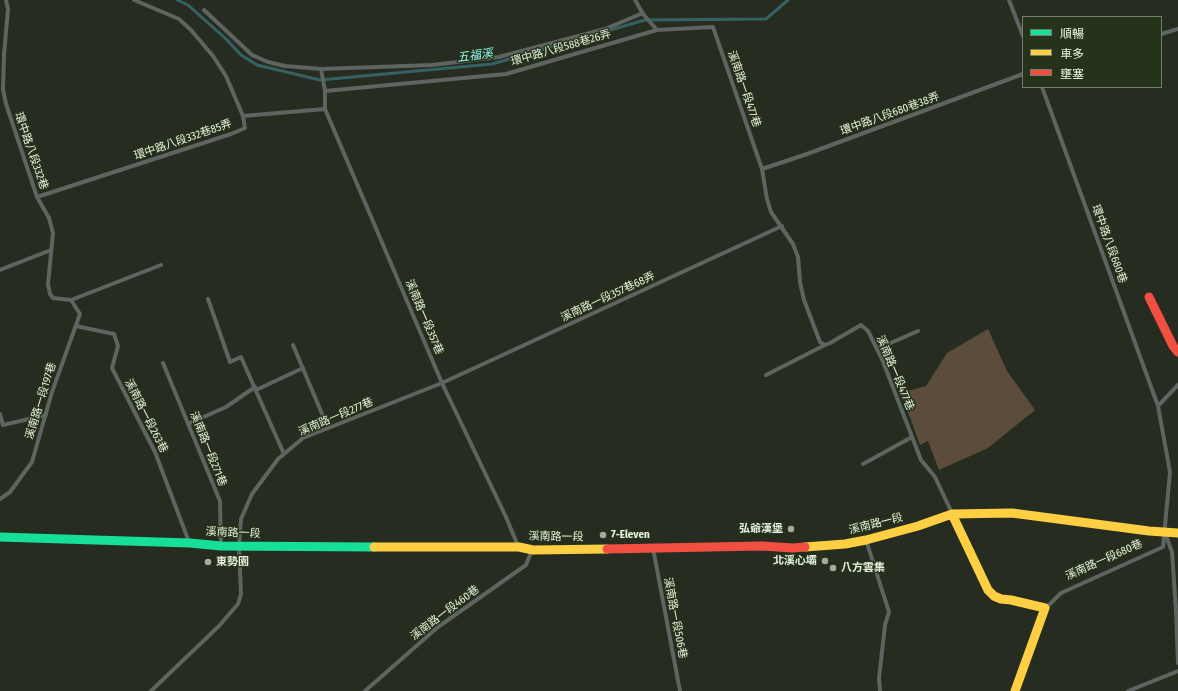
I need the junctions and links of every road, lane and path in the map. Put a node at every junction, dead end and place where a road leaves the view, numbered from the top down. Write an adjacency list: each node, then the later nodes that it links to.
1 (6, 0): 12 (lane, 環中路八段332巷)
2 (134, 0): 18 (lane)
3 (635, 0): 6 (lane)
4 (1009, 0): 10 (lane)
5 (204, 10): 13 (lane)
6 (643, 13): 9 (lane); 13 (lane)
7 (713, 27): 9 (lane, 環中路八段588巷26弄); 19 (lane, 溪南路一段477巷)
8 (1178, 29): 11 (lane)
9 (657, 30): 16 (lane, 環中路八段588巷26弄)
10 (1022, 33)
11 (1162, 34)
12 (2, 55): 20 (lane, 環中路八段332巷)
13 (321, 70): 16 (lane, 溪南路一段357巷)
14 (1022, 74): 19 (lane, 環中路八段680巷38弄)
15 (1042, 88): 40 (lane, 環中路八段680巷)
16 (325, 91): 17 (lane, 溪南路一段357巷)
17 (325, 108): 18 (lane, 環中路八段332巷85弄); 37 (lane, 溪南路一段357巷)
18 (243, 116): 20 (lane, 環中路八段332巷85弄)
19 (762, 169): 21 (lane, 溪南路一段477巷)
20 (38, 197): 22 (lane, 環中路八段332巷)
21 (782, 226): 31 (lane, 溪南路一段477巷); 37 (lane, 溪南路一段357巷68弄)
22 (51, 250): 24 (lane); 27 (lane)
23 (162, 265): 27 (lane)
24 (0, 270)
25 (1149, 297): 33 (main road)
26 (208, 299): 39 (lane)
27 (71, 300): 28 (lane, 溪南路一段197巷)
28 (76, 326): 42 (lane, 溪南路一段197巷); 54 (lane, 溪南路一段263巷)
29 (918, 331): 32 (lane)
30 (293, 345): 35 (lane)
31 (825, 345): 32 (lane, 溪南路一段477巷); 36 (lane)
32 (876, 349): 45 (lane, 溪南路一段477巷)
33 (1178, 352)
34 (163, 363): 43 (lane, 溪南路一段271巷)
35 (303, 368): 39 (lane); 44 (lane)
36 (766, 375)
37 (442, 384): 44 (lane, 溪南路一段277巷); 57 (lane, 溪南路一段357巷)
38 (1178, 385): 40 (lane)
39 (256, 389): 43 (lane); 46 (lane)
40 (1158, 406): 50 (lane, 環中路八段680巷)
41 (0, 414): 42 (lane)
42 (46, 415): 48 (lane, 溪南路一段197巷)
43 (188, 424): 55 (lane, 溪南路一段271巷)
44 (328, 428): 46 (lane, 溪南路一段277巷)
45 (912, 437): 47 (lane); 49 (lane, 溪南路一段477巷)
46 (284, 454): 56 (lane, 溪南路一段277巷)
47 (863, 464)
48 (0, 498)
49 (952, 514): 50 (main road, 溪南路一段); 53 (main road, 溪南路一段); 60 (main road)
50 (1165, 531): 51 (main road, 溪南路一段); 60 (lane, 溪南路一段680巷); 61 (lane)
51 (1178, 533)
52 (0, 537): 54 (main road, 溪南路一段)
53 (866, 540): 58 (main road, 溪南路一段); 66 (lane)
54 (190, 543): 55 (main road, 溪南路一段)
55 (221, 546): 56 (main road, 溪南路一段)
56 (239, 546): 57 (main road, 溪南路一段); 63 (lane, 溪南路一段277巷)
57 (519, 547): 59 (main road, 溪南路一段)
58 (652, 548): 59 (main road, 溪南路一段); 65 (lane, 溪南路一段506巷)
59 (533, 550): 64 (lane, 溪南路一段460巷)
60 (1045, 608): 67 (main road, 溪南路一段680巷)
61 (1178, 663)
62 (1178, 671): 68 (lane)
63 (151, 691)
64 (365, 691)
65 (680, 691)
66 (880, 691)
67 (1015, 691)
68 (1128, 691)

